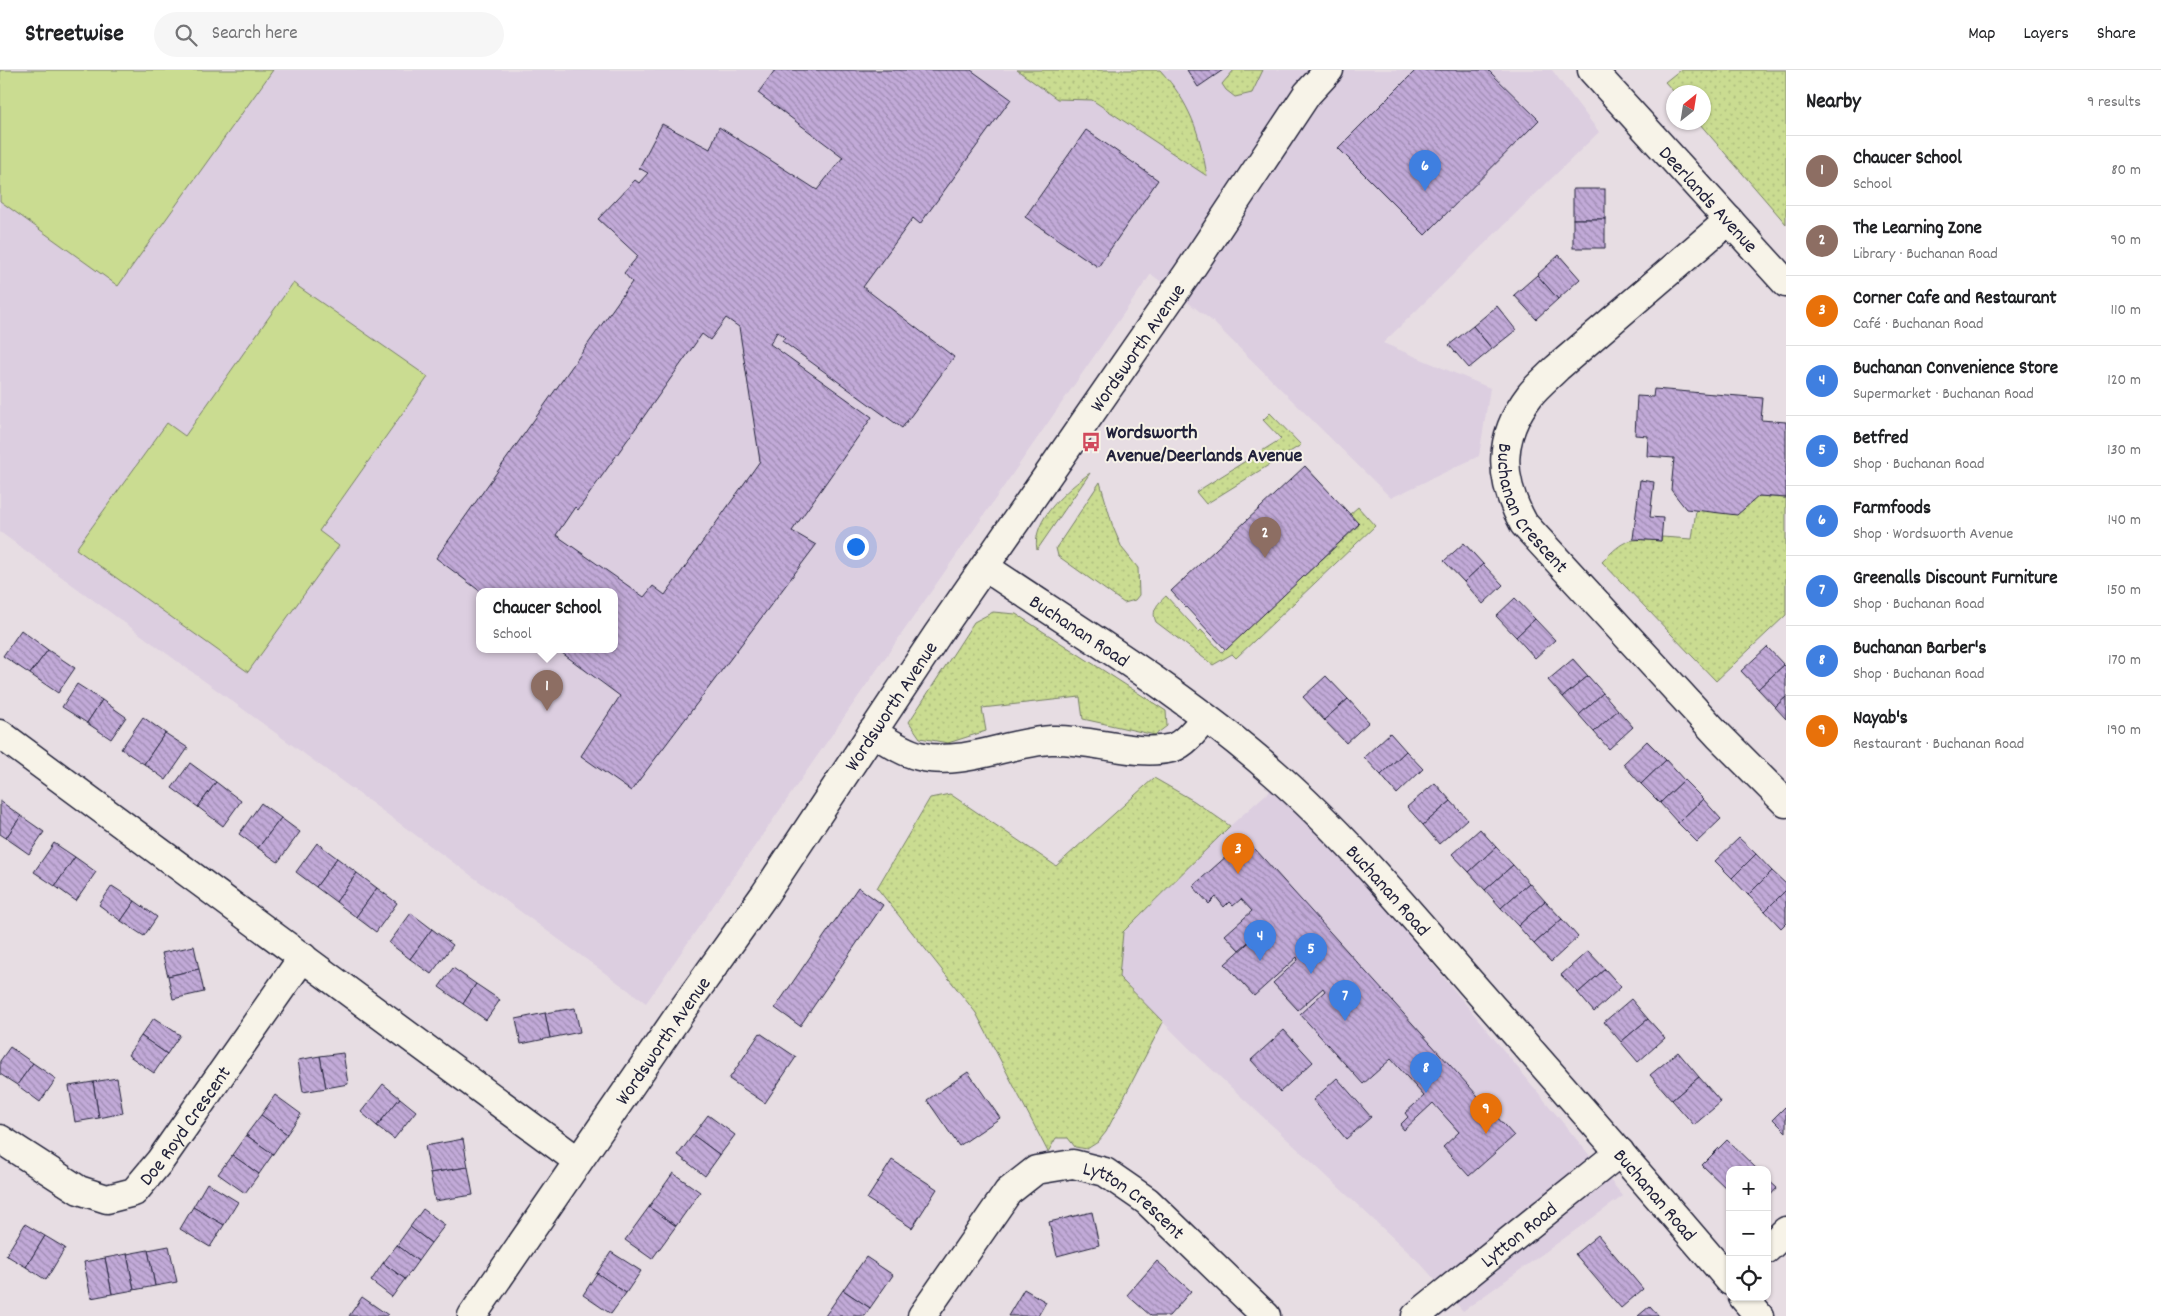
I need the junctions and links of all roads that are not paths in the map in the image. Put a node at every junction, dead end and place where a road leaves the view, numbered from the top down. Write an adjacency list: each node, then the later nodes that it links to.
1 (1329, 70): 3 (street, Wordsworth Avenue)
2 (1592, 70): 4 (street, Deerlands Avenue)
3 (1308, 82): 6 (street, Wordsworth Avenue)
4 (1729, 220): 5 (street, Deerlands Avenue); 10 (street, Buchanan Crescent)
5 (1786, 283)
6 (985, 567): 7 (street, Buchanan Road); 8 (street, Wordsworth Avenue)
7 (1206, 718): 8 (street); 13 (street, Buchanan Road)
8 (872, 732): 14 (street, Wordsworth Avenue)
9 (0, 734): 11 (street)
10 (1786, 803)
11 (303, 957): 12 (street, Doe Royd Crescent); 14 (street)
12 (0, 1139)
13 (1620, 1152): 17 (street, Buchanan Road); 22 (street, Lytton Road)
14 (578, 1161): 19 (street, Wordsworth Avenue)
15 (1786, 1231): 16 (street)
16 (1771, 1244)
17 (1726, 1276)
18 (1746, 1301): 23 (street)
19 (472, 1316)
20 (922, 1316): 21 (street, Lytton Crescent)
21 (1266, 1316)
22 (1416, 1316)
23 (1759, 1316)

